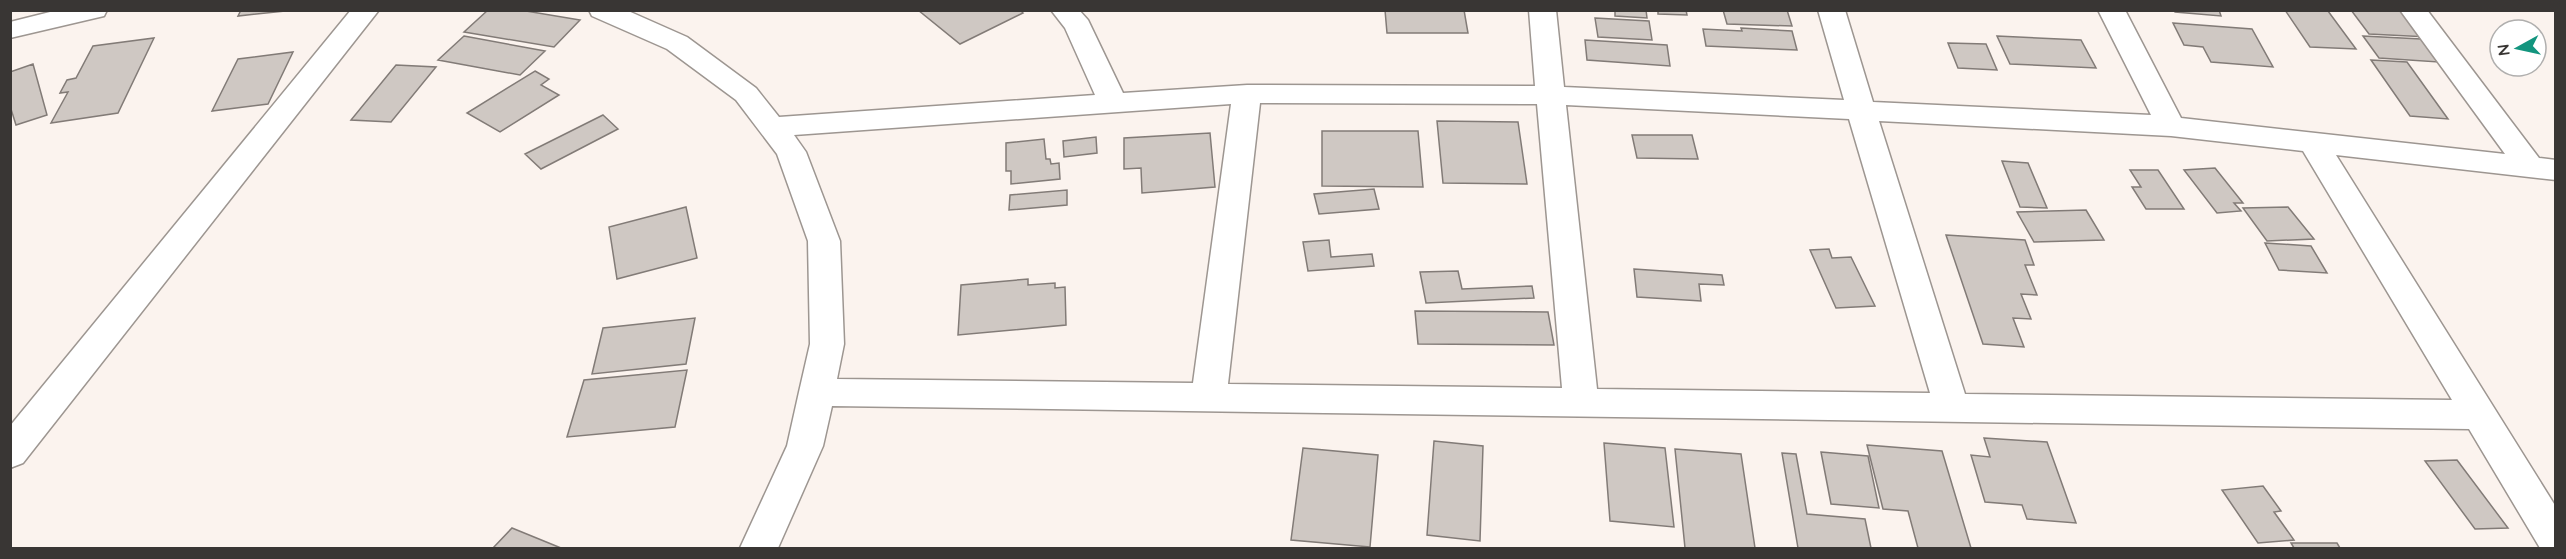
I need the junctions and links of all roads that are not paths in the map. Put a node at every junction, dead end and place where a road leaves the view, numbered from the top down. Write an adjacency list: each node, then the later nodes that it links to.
1 (94, 10): 9 (street)
2 (366, 10): 23 (street)
3 (602, 10): 15 (street)
4 (1064, 10): 12 (street)
5 (1542, 10): 11 (street)
6 (1831, 10): 13 (street)
7 (2111, 10): 14 (street)
8 (2413, 10): 17 (street)
9 (10, 30)
10 (1247, 94): 11 (street); 12 (street); 19 (street)
11 (1551, 94): 13 (street); 20 (street)
12 (1113, 103): 15 (street)
13 (1862, 111): 14 (street); 21 (street)
14 (2171, 126): 16 (street)
15 (771, 127): 18 (street)
16 (2313, 142): 17 (street); 22 (street)
17 (2543, 168)
18 (817, 392): 19 (street); 25 (street)
19 (1209, 398): 20 (street)
20 (1581, 403): 21 (street)
21 (1952, 408): 22 (street)
22 (2479, 415): 24 (street)
23 (10, 453)
24 (2556, 541)
25 (759, 549)

